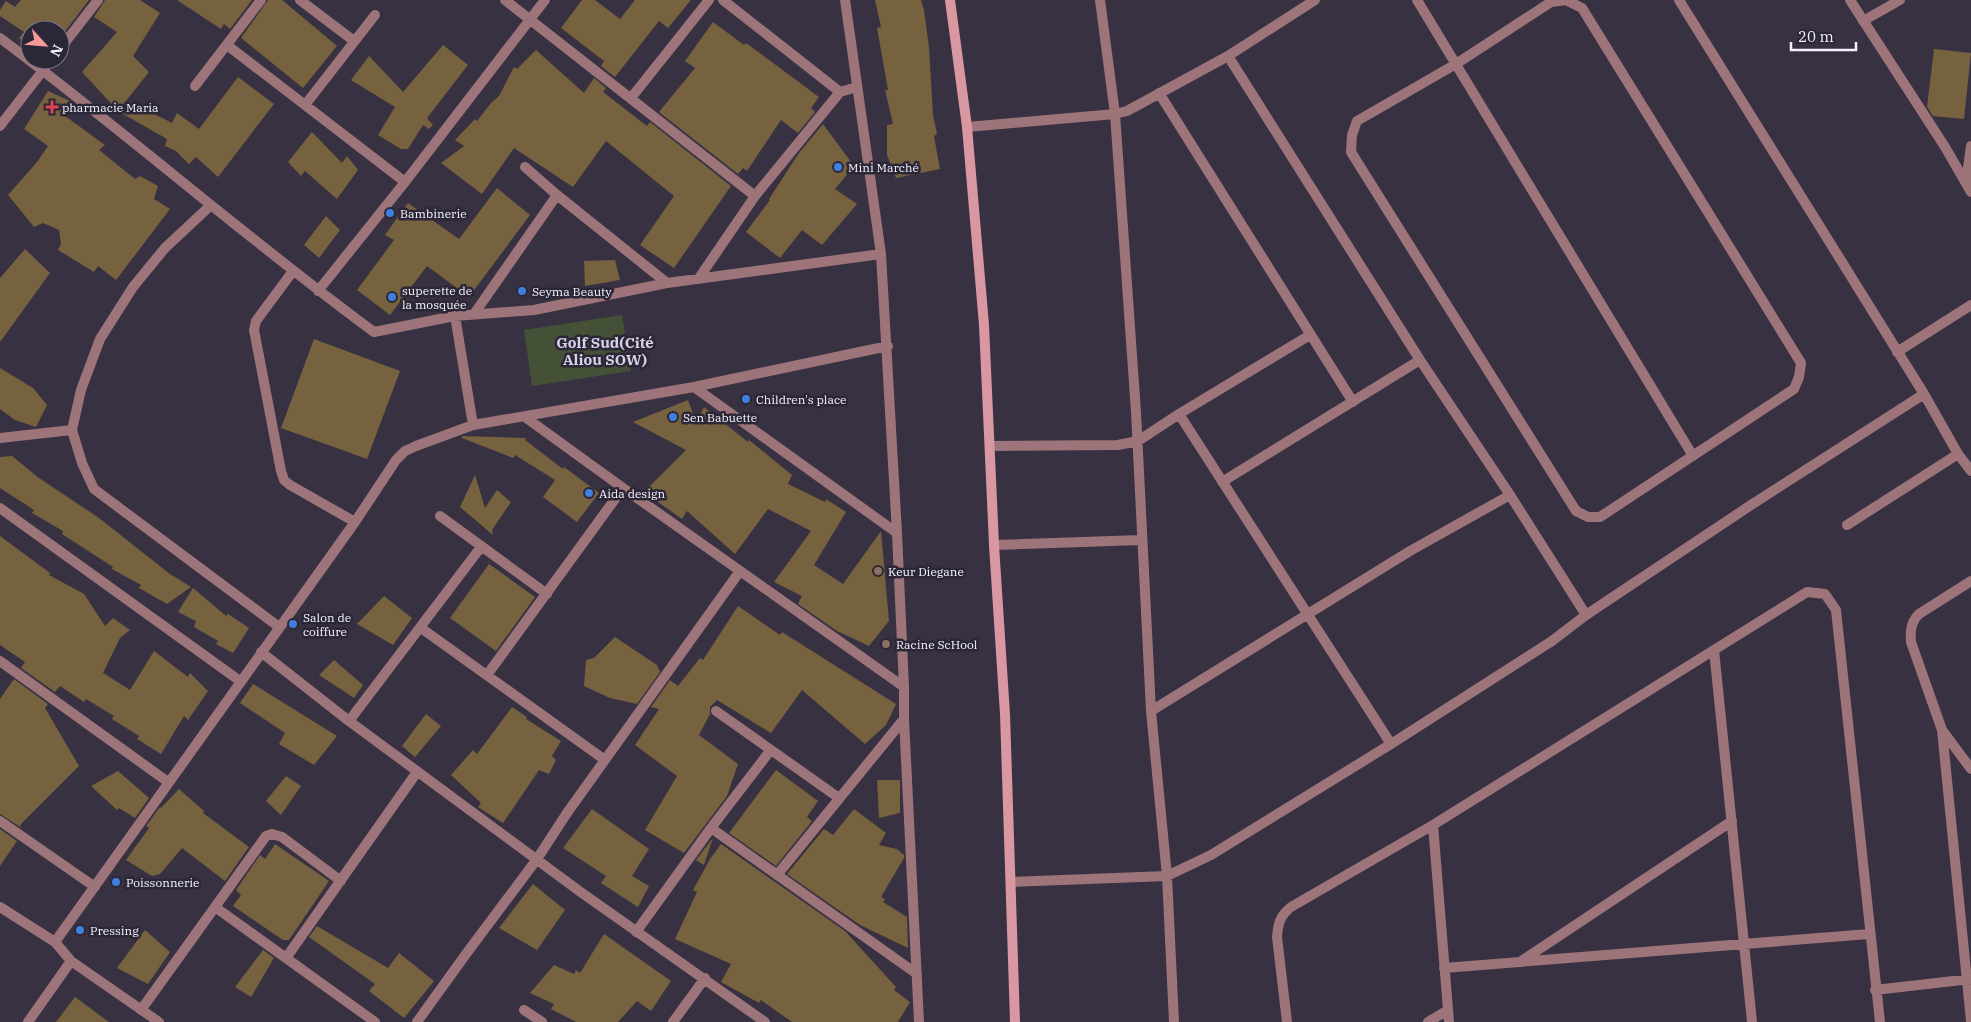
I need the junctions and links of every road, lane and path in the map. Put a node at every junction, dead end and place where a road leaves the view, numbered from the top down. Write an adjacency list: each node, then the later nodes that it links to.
1 (98, 0): 20 (street)
2 (261, 0): 23 (street)
3 (300, 0): 22 (street)
4 (506, 0): 18 (street)
5 (545, 0): 18 (street)
6 (709, 0): 32 (street)
7 (723, 0): 30 (street)
8 (845, 0): 29 (street)
9 (950, 0): 36 (main road)
10 (1100, 0): 34 (street)
11 (1315, 0): 16 (street)
12 (1417, 0): 26 (street)
13 (1679, 0): 54 (street)
14 (1850, 0): 19 (street)
15 (1900, 0): 19 (street)
16 (1299, 4): 25 (street)
17 (374, 15): 22 (street)
18 (530, 20): 32 (street); 39 (street)
19 (1863, 20): 40 (street)
20 (70, 36)
21 (0, 38): 24 (street)
22 (354, 41): 33 (street)
23 (227, 45): 28 (street); 33 (street)
24 (20, 53)
25 (1228, 56): 31 (street); 55 (street)
26 (1456, 64): 67 (street); 67 (street); 67 (street)
27 (43, 70): 35 (street); 43 (street)
28 (195, 86)
29 (857, 87): 30 (street); 44 (street)
30 (840, 92): 42 (street)
31 (1159, 93): 34 (street); 52 (street)
32 (631, 98): 42 (street)
33 (304, 105): 39 (street)
34 (1115, 114): 36 (street); 64 (street)
35 (0, 126)
36 (967, 127): 65 (main road)
37 (1971, 146): 40 (street)
38 (525, 167): 41 (street)
39 (405, 182): 48 (street)
40 (1968, 188)
41 (557, 195): 47 (street); 50 (street)
42 (755, 196): 46 (street)
43 (211, 205): 45 (street); 62 (street)
44 (881, 254): 46 (street); 53 (street)
45 (293, 272): 48 (street); 74 (street)
46 (699, 278): 47 (street)
47 (667, 283): 50 (street)
48 (318, 291): 51 (street)
49 (1971, 305): 54 (street)
50 (474, 314): 51 (street)
51 (455, 316): 61 (street)
52 (1310, 335): 58 (street); 59 (street)
53 (888, 346): 56 (street); 76 (street)
54 (1897, 352): 57 (street)
55 (1420, 360): 58 (street); 71 (street)
56 (694, 387): 60 (street); 76 (street)
57 (1924, 394): 66 (street); 84 (street)
58 (1353, 402): 69 (street)
59 (1179, 414): 64 (street); 69 (street)
60 (525, 417): 61 (street); 70 (street)
61 (473, 425): 74 (street)
62 (72, 430): 63 (street); 85 (street)
63 (0, 438)
64 (1138, 441): 65 (street); 77 (street)
65 (991, 446): 78 (main road)
66 (1958, 454): 68 (street); 75 (street)
67 (1693, 456)
68 (1971, 471)
69 (1222, 482): 83 (street)
70 (623, 488): 80 (street); 82 (street)
71 (1510, 495): 83 (street); 84 (street)
72 (0, 508): 91 (street)
73 (440, 516): 79 (street)
74 (355, 522): 85 (street)
75 (1847, 525)
76 (897, 533): 92 (street)
77 (1142, 540): 78 (street); 94 (street)
78 (994, 545): 113 (main road)
79 (481, 547): 82 (street); 86 (street)
80 (740, 571): 92 (street); 100 (street)
81 (1971, 581): 97 (street)
82 (547, 594): 90 (street)
83 (1309, 614): 94 (street); 98 (street)
84 (1586, 615): 98 (street)
85 (279, 627): 88 (street)
86 (421, 628): 90 (street); 96 (street)
87 (1714, 650): 105 (street); 107 (street); 120 (street)
88 (261, 652): 91 (street); 96 (street)
89 (0, 661): 103 (street)
90 (487, 675): 100 (street)
91 (240, 682): 103 (street)
92 (904, 687): 95 (street)
93 (716, 711): 99 (street)
94 (1151, 711): 111 (street)
95 (904, 720): 104 (street); 127 (street)
96 (349, 721): 102 (street)
97 (1942, 730): 101 (street); 118 (street)
98 (1391, 744): 111 (street)
99 (770, 751): 104 (street); 108 (street)
100 (605, 760): 109 (street)
101 (1971, 769)
102 (417, 772): 109 (street); 112 (street)
103 (168, 782): 114 (street)
104 (839, 798): 110 (street)
105 (1732, 821): 122 (street); 125 (street)
106 (0, 822): 114 (street)
107 (1433, 825): 126 (street); 145 (street)
108 (711, 828): 110 (street); 119 (street)
109 (537, 859): 119 (street); 138 (street)
110 (777, 875): 127 (street)
111 (1167, 876): 113 (street); 144 (street)
112 (341, 881): 116 (street); 123 (street)
113 (1011, 882): 143 (main road)
114 (94, 886): 121 (street)
115 (0, 907): 121 (street)
116 (215, 907): 123 (street); 131 (street)
117 (1971, 908): 118 (street)
118 (1959, 909): 129 (street)
119 (636, 932): 128 (street)
120 (1869, 934): 122 (street); 130 (street)
121 (55, 942): 124 (street)
122 (1744, 944): 125 (street); 148 (street)
123 (286, 958): 137 (street)
124 (71, 961): 131 (street); 135 (street)
125 (1519, 962): 126 (street)
126 (1444, 968): 133 (street)
127 (917, 974): 142 (street)
128 (705, 978): 140 (street); 141 (street)
129 (1969, 979): 130 (street); 134 (street)
130 (1875, 990): 149 (street)
131 (142, 1010): 136 (street)
132 (524, 1010): 139 (street)
133 (1448, 1010): 146 (street); 147 (street)
134 (1971, 1021)
135 (28, 1022)
136 (159, 1022)
137 (375, 1022)
138 (417, 1022)
139 (542, 1022)
140 (673, 1022)
141 (765, 1022)
142 (919, 1022)
143 (1015, 1022)
144 (1174, 1022)
145 (1287, 1022)
146 (1428, 1022)
147 (1449, 1022)
148 (1752, 1022)
149 (1880, 1022)

